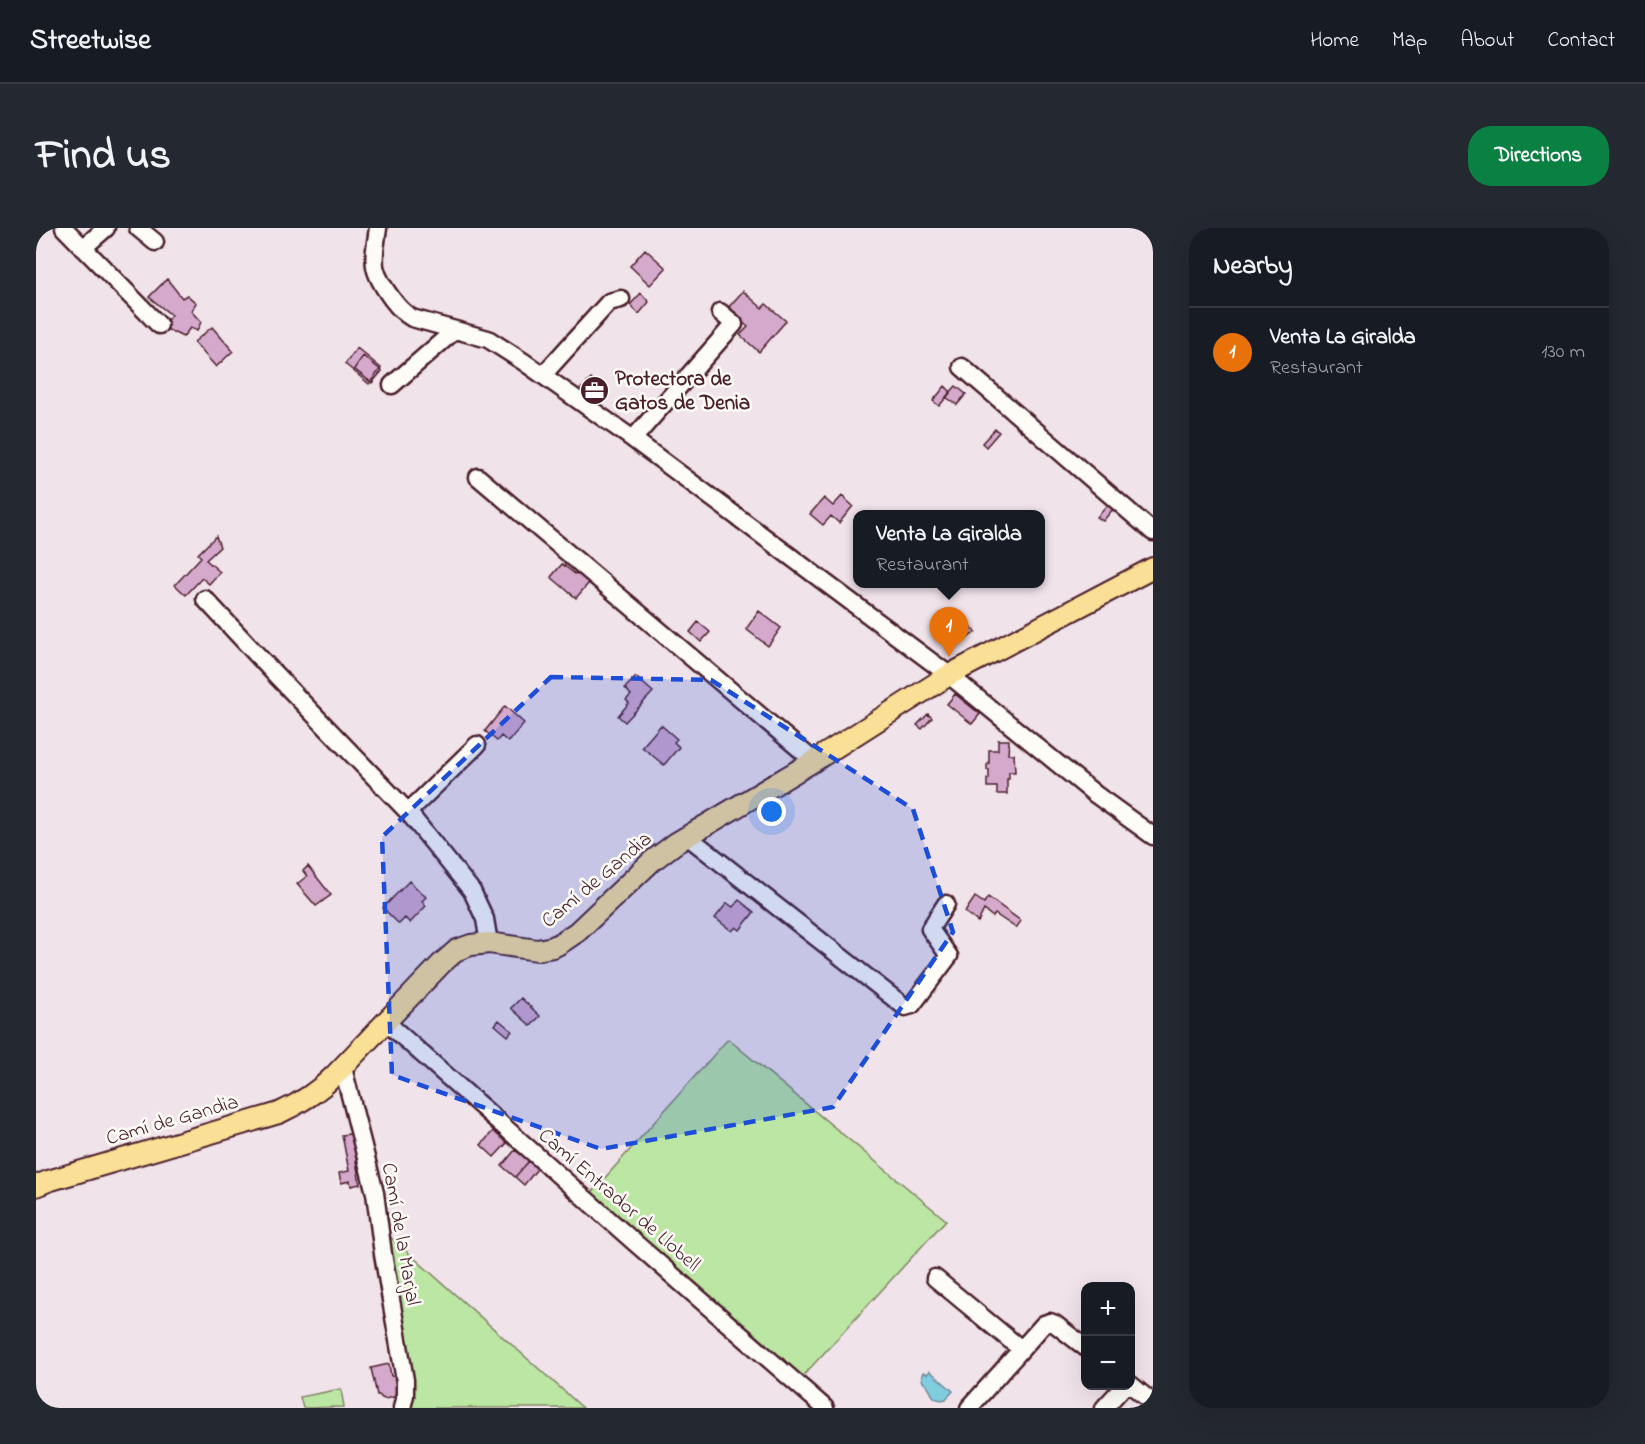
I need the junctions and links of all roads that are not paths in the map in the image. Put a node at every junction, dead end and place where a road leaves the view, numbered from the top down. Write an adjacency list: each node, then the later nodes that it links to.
1 (64, 228): 6 (street)
2 (105, 228): 6 (street)
3 (138, 228): 5 (street)
4 (378, 228): 10 (street)
5 (155, 242)
6 (83, 248): 9 (street)
7 (621, 299): 12 (street)
8 (720, 312): 14 (street)
9 (159, 325)
10 (455, 330): 12 (street); 13 (street)
11 (962, 367): 16 (street)
12 (543, 375): 14 (street)
13 (392, 386)
14 (633, 439): 19 (street)
15 (478, 477): 21 (street)
16 (1153, 532)
17 (1153, 568): 19 (main road, Camí de Gandia)
18 (205, 599): 22 (street)
19 (949, 675): 21 (main road, Camí de Gandia); 24 (street)
20 (477, 745): 22 (street)
21 (814, 761): 23 (main road, Camí de Gandia)
22 (408, 812): 26 (street)
23 (687, 836): 25 (street); 26 (main road, Camí de Gandia)
24 (1153, 836)
25 (946, 904)
26 (489, 943): 27 (main road, Camí de Gandia)
27 (386, 1022): 28 (main road, Camí de Gandia); 37 (street, Camí Entrador de Llobell)
28 (343, 1068): 29 (main road, Camí de Gandia); 36 (street, Camí de la Marjal)
29 (36, 1186)
30 (935, 1278): 32 (street)
31 (1081, 1344): 32 (street)
32 (1021, 1349): 38 (street)
33 (1135, 1387): 35 (street)
34 (1120, 1390): 39 (street)
35 (1153, 1403)
36 (402, 1408)
37 (825, 1408)
38 (969, 1408)
39 (1104, 1408)

